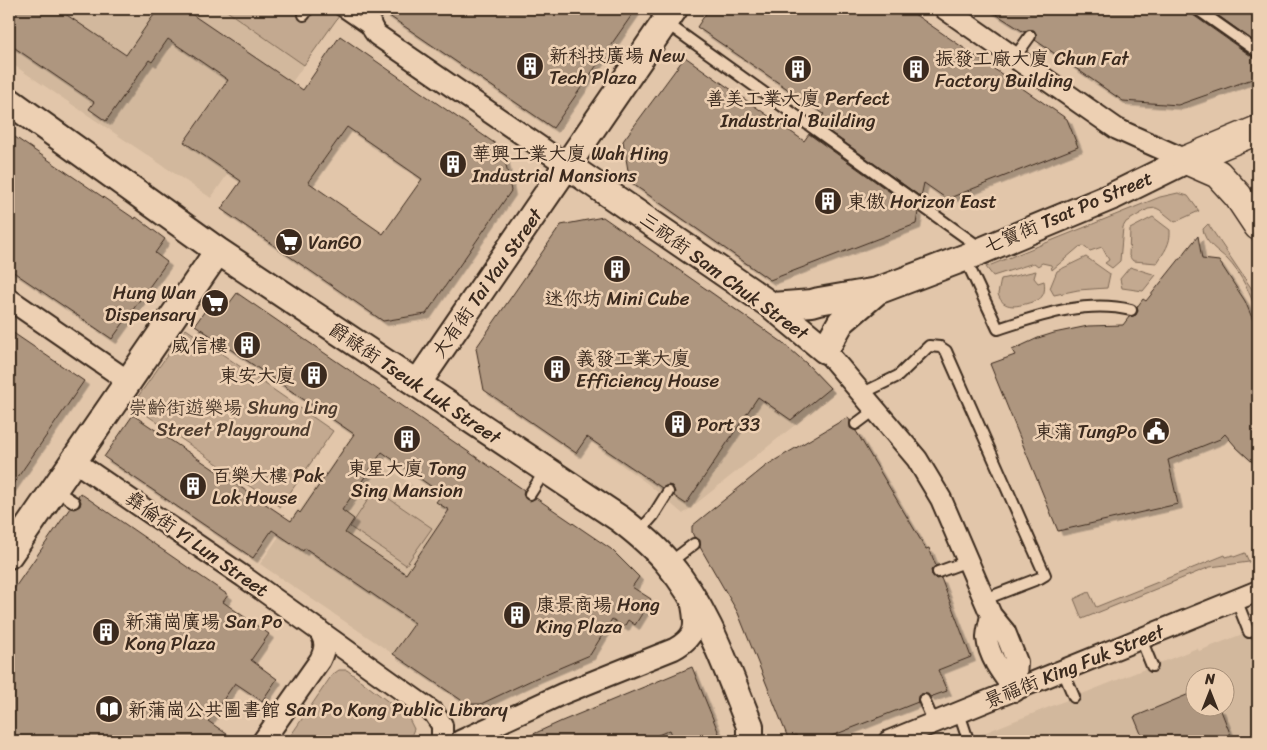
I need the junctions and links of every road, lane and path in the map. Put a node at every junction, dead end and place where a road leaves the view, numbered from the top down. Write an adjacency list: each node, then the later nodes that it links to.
1 (339, 9): 5 (lane)
2 (945, 9): 8 (street)
3 (1197, 9): 7 (lane)
4 (664, 13): 12 (street, 大有街 Tai Yau Street); 15 (lane)
5 (372, 21): 12 (street, 三祝街 Sam Chuk Street)
6 (1030, 36): 8 (lane)
7 (1258, 52)
8 (1015, 57): 11 (street)
9 (9, 101): 14 (street, 爵祿街 Tseuk Luk Street)
10 (1258, 130): 11 (main road, 七寶街 Tsat Po Street)
11 (1186, 160): 13 (main road); 15 (street, 七寶街 Tsat Po Street)
12 (568, 166): 18 (street, 三祝街 Sam Chuk Street); 22 (street, 大有街 Tai Yau Street)
13 (1258, 226)
14 (218, 251): 21 (street); 22 (street, 爵祿街 Tseuk Luk Street)
15 (974, 253): 16 (street, 七寶街 Tsat Po Street); 19 (lane)
16 (877, 291): 18 (street, 七寶街 Tsat Po Street); 20 (street, 七寶街 Tsat Po Street)
17 (9, 299): 21 (street)
18 (772, 306): 20 (street, 三祝街 Sam Chuk Street)
19 (1131, 310)
20 (825, 350): 23 (street, 三祝街 Sam Chuk Street)
21 (128, 381): 26 (street)
22 (417, 384): 27 (street, 爵祿街 Tseuk Luk Street)
23 (863, 393): 24 (street, 三祝街 Sam Chuk Street); 39 (lane)
24 (876, 409): 25 (lane); 33 (street, 三祝街 Sam Chuk Street)
25 (856, 424)
26 (74, 461): 32 (street); 40 (street, 彝倫街 Yi Lun Street)
27 (546, 470): 29 (lane); 30 (street, 爵祿街 Tseuk Luk Street)
28 (668, 492): 30 (lane)
29 (530, 494)
30 (638, 533): 34 (street, 爵祿街 Tseuk Luk Street)
31 (694, 544): 34 (lane)
32 (9, 555)
33 (968, 561): 35 (lane); 39 (street, 三祝街 Sam Chuk Street)
34 (669, 563): 37 (street, 爵祿街 Tseuk Luk Street)
35 (938, 572)
36 (1258, 591): 38 (street, 景福街 King Fuk Street)
37 (690, 593): 50 (street, 爵祿街 Tseuk Luk Street); 55 (street)
38 (1236, 599): 41 (lane); 42 (street, 景福街 King Fuk Street)
39 (988, 607): 45 (street, 三祝街 Sam Chuk Street)
40 (318, 629): 53 (street); 54 (street, 彝倫街 Yi Lun Street)
41 (1249, 632)
42 (1141, 638): 43 (lane); 44 (street, 景福街 King Fuk Street)
43 (1152, 666)
44 (1064, 671): 45 (street, 景福街 King Fuk Street); 46 (lane)
45 (1015, 691): 48 (street, 景福街 King Fuk Street)
46 (1074, 697)
47 (924, 700): 49 (lane)
48 (959, 713): 49 (street, 景福街 King Fuk Street); 52 (lane)
49 (934, 723): 51 (street, 景福街 King Fuk Street)
50 (753, 736)
51 (896, 740)
52 (968, 740)
53 (263, 741)
54 (442, 741)
55 (460, 741)

